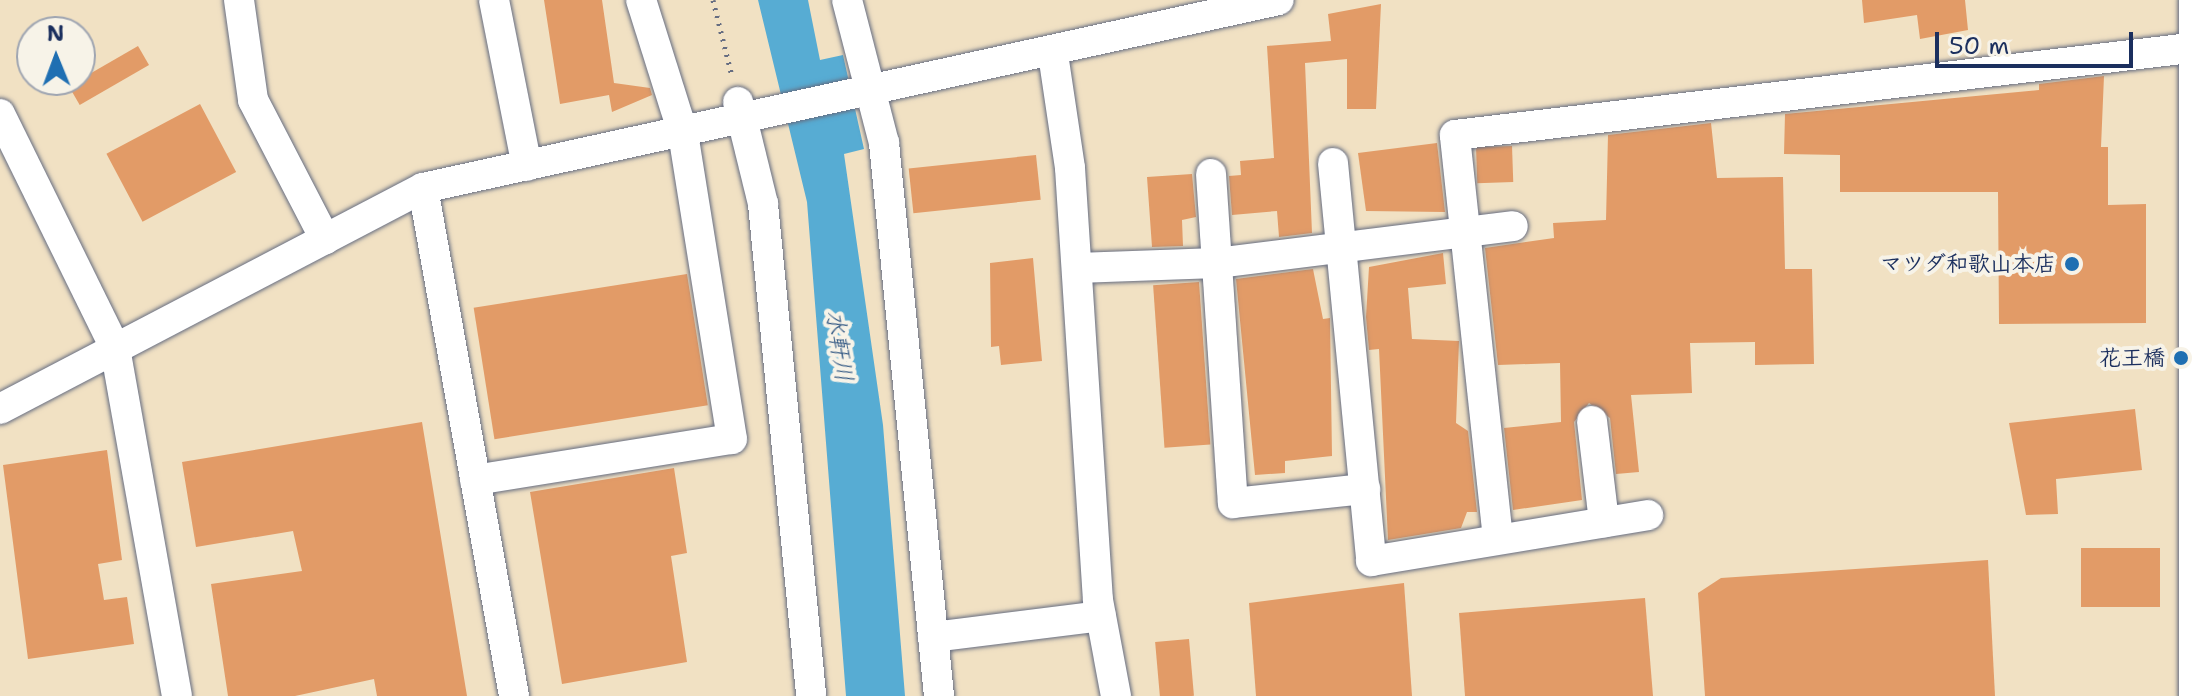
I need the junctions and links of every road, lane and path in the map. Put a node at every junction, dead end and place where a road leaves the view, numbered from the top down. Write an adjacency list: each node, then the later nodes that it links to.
1 (239, 0): 21 (street)
2 (494, 0): 16 (street)
3 (641, 0): 14 (street)
4 (713, 0): 11 (path)
5 (847, 0): 10 (street)
6 (1279, 0): 9 (street)
7 (2198, 0): 8 (main road)
8 (2198, 47): 13 (main road); 20 (street)
9 (1053, 54): 10 (street); 24 (street)
10 (863, 94): 11 (street); 34 (street)
11 (741, 110): 14 (street); 37 (street)
12 (0, 114): 25 (street)
13 (2204, 126): 40 (main road)
14 (683, 133): 16 (street); 28 (street)
15 (1333, 163): 22 (street)
16 (527, 166): 18 (street)
17 (1211, 174): 23 (street)
18 (423, 188): 21 (street); 28 (street)
19 (1513, 226): 20 (street)
20 (1465, 232): 22 (street); 32 (street)
21 (325, 239): 25 (street)
22 (1342, 247): 23 (street); 29 (street)
23 (1217, 263): 24 (street); 29 (street)
24 (1077, 268): 33 (street)
25 (115, 348): 26 (street); 35 (street)
26 (0, 409)
27 (1592, 421): 31 (street)
28 (475, 480): 36 (street)
29 (1365, 489): 32 (street)
30 (1648, 515): 31 (street)
31 (1604, 522): 32 (street)
32 (1498, 539)
33 (1101, 616): 34 (street); 39 (street)
34 (933, 637): 38 (street)
35 (177, 696)
36 (514, 696)
37 (811, 696)
38 (939, 696)
39 (1116, 696)
40 (2198, 696)

